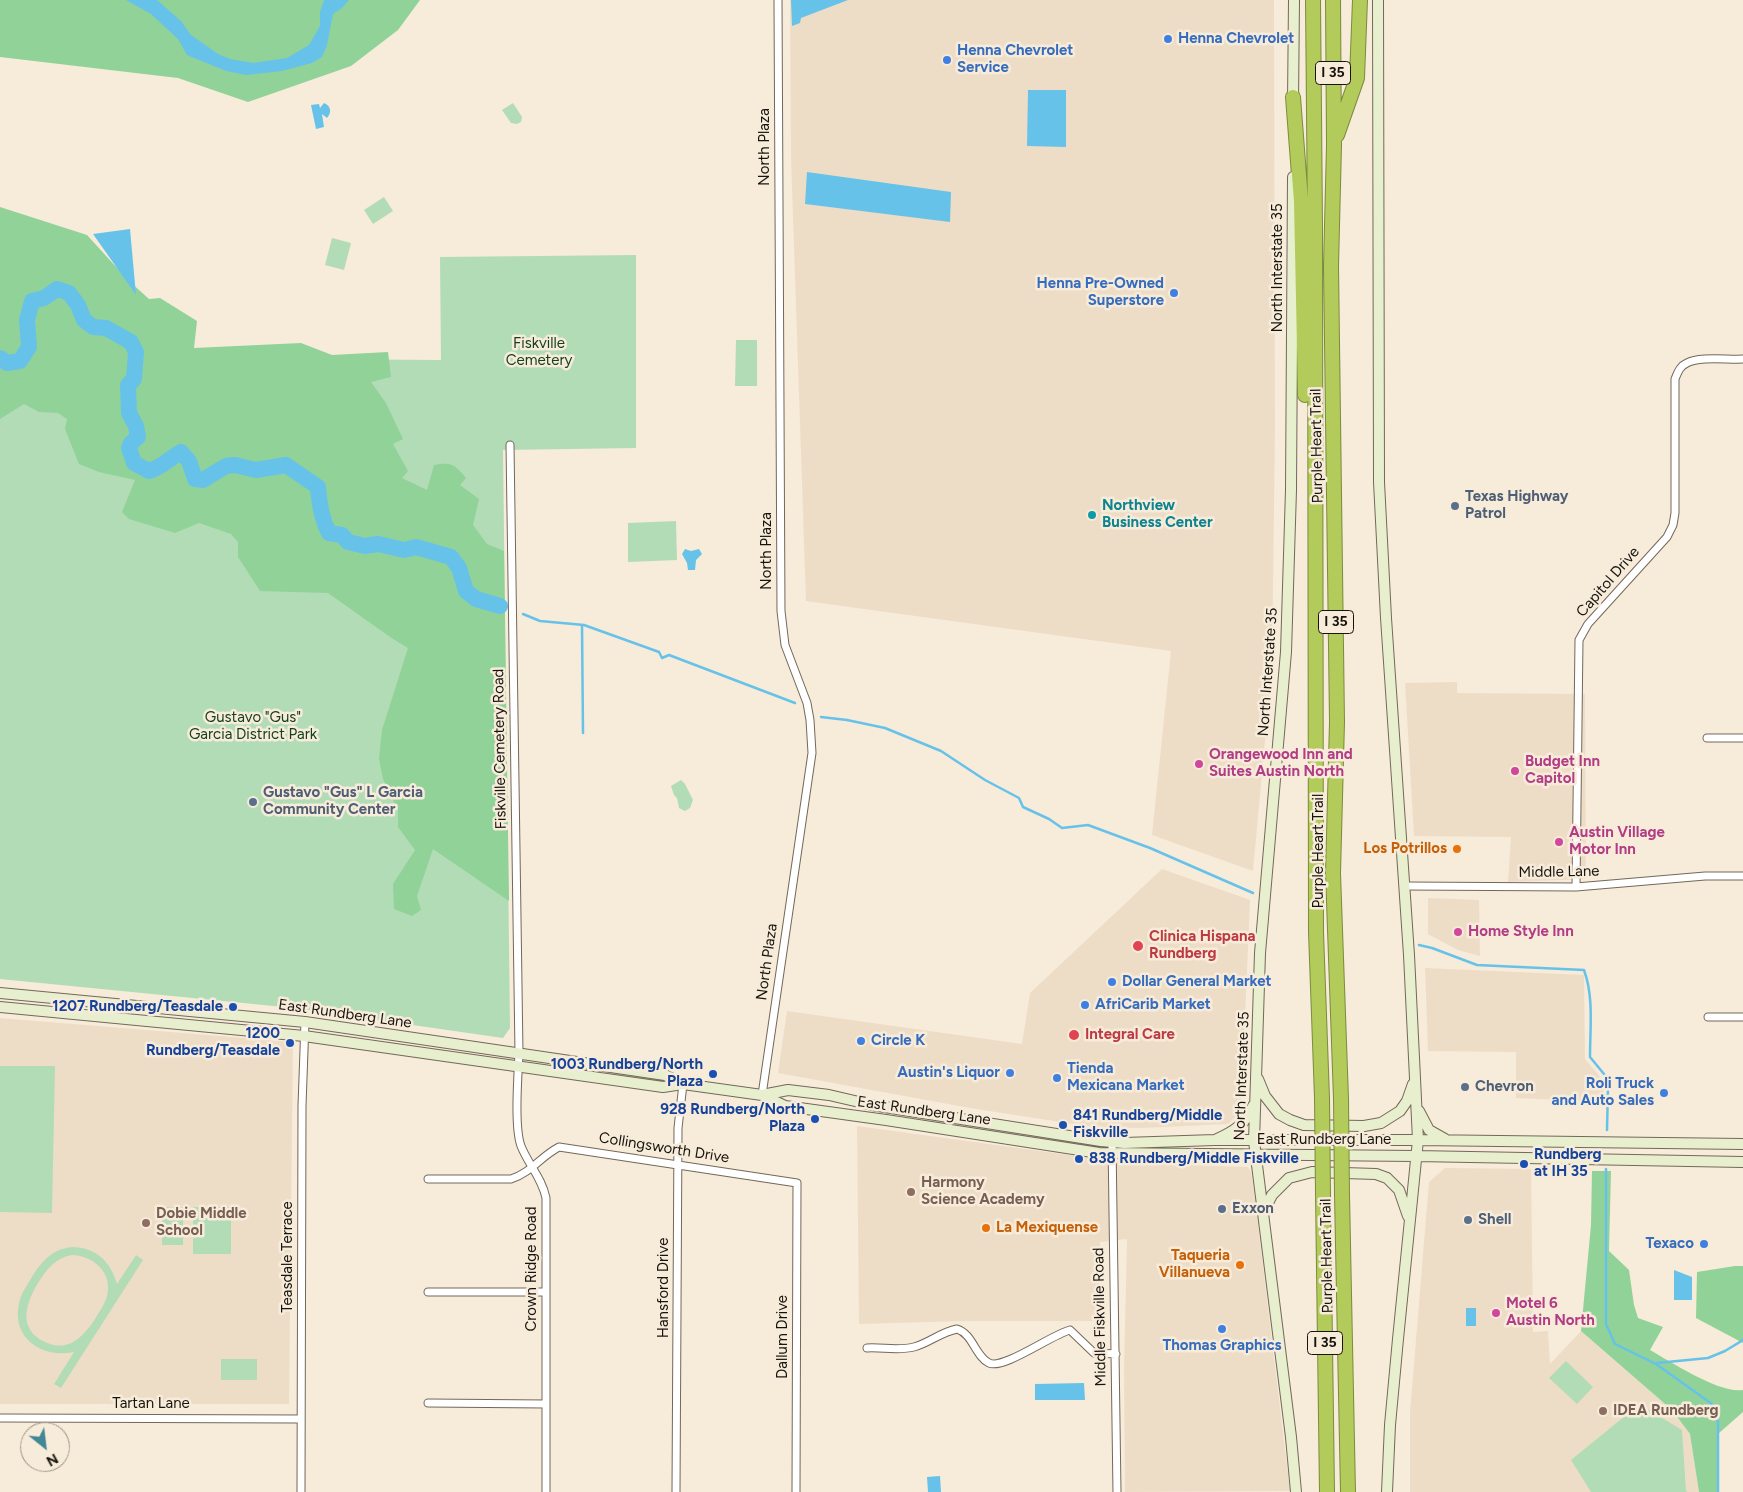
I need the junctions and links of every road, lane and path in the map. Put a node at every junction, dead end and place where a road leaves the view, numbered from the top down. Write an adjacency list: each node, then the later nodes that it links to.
1 (778, 0): 32 (street, North Plaza)
2 (1294, 0): 7 (main road, North Interstate 35)
3 (1313, 0): 11 (highway, Purple Heart Trail / I 35)
4 (1333, 0): 8 (highway, Purple Heart Trail / I 35)
5 (1360, 0): 8 (highway)
6 (1378, 0): 15 (main road)
7 (1294, 97): 11 (highway); 29 (main road, North Interstate 35)
8 (1334, 145): 68 (highway, Purple Heart Trail / I 35, bridge)
9 (1743, 359): 16 (street, Capitol Drive)
10 (510, 445): 27 (street, Fiskville Cemetery Road)
11 (1314, 487): 67 (highway, Purple Heart Trail / I 35, bridge)
12 (1707, 738): 13 (street)
13 (1743, 738)
14 (1743, 876): 16 (street, Middle Lane)
15 (1405, 886): 16 (street, Middle Lane); 30 (main road)
16 (1576, 887)
17 (0, 992): 18 (main road, East Rundberg Lane)
18 (119, 1004): 20 (main road, East Rundberg Lane); 23 (main road)
19 (0, 1007): 23 (main road, East Rundberg Lane)
20 (220, 1014): 24 (main road, East Rundberg Lane); 25 (main road)
21 (1708, 1017): 22 (street)
22 (1743, 1017)
23 (117, 1019): 25 (main road, East Rundberg Lane)
24 (305, 1022): 26 (street, Teasdale Terrace); 27 (main road, East Rundberg Lane)
25 (231, 1030): 26 (main road, East Rundberg Lane)
26 (304, 1036): 28 (main road, East Rundberg Lane); 60 (street, Teasdale Terrace)
27 (519, 1053): 28 (street, Crown Ridge Road); 31 (main road, East Rundberg Lane)
28 (519, 1065): 31 (main road, East Rundberg Lane); 48 (street, Crown Ridge Road)
29 (1257, 1076): 30 (main road); 33 (main road, North Interstate 35)
30 (1415, 1076): 34 (main road)
31 (683, 1084): 32 (main road, East Rundberg Lane); 47 (street, Hansford Drive)
32 (762, 1095): 39 (main road, East Rundberg Lane); 42 (main road, East Rundberg Lane)
33 (1255, 1101): 35 (main road); 37 (main road, North Interstate 35)
34 (1417, 1105): 36 (main road); 38 (main road)
35 (1215, 1140): 37 (main road, East Rundberg Lane); 39 (main road, East Rundberg Lane)
36 (1418, 1140): 37 (main road, East Rundberg Lane); 38 (main road, East Rundberg Lane); 44 (main road)
37 (1254, 1141): 43 (main road, North Interstate 35)
38 (1450, 1141): 40 (main road, East Rundberg Lane)
39 (1112, 1142): 42 (street, Middle Fiskville Road)
40 (1566, 1142): 41 (main road, East Rundberg Lane); 45 (main road)
41 (1743, 1144)
42 (1111, 1154): 43 (main road, East Rundberg Lane); 56 (street, Middle Fiskville Road)
43 (1255, 1155): 44 (main road, East Rundberg Lane); 51 (main road, North Interstate 35)
44 (1416, 1156): 45 (main road, East Rundberg Lane); 52 (main road)
45 (1566, 1158): 46 (main road, East Rundberg Lane)
46 (1743, 1162)
47 (678, 1164): 48 (street, Collingsworth Drive); 50 (street, Collingsworth Drive); 63 (street, Hansford Drive)
48 (533, 1167): 49 (street, Collingsworth Drive); 54 (street, Crown Ridge Road)
49 (428, 1179)
50 (797, 1183): 64 (street, Dallum Drive)
51 (1263, 1213): 52 (main road); 66 (main road, North Interstate 35)
52 (1410, 1219): 69 (main road)
53 (428, 1292): 54 (street)
54 (546, 1292): 58 (street, Crown Ridge Road)
55 (867, 1348): 56 (street)
56 (1116, 1354): 65 (street, Middle Fiskville Road)
57 (428, 1403): 58 (street)
58 (546, 1404): 62 (street, Crown Ridge Road)
59 (0, 1418): 60 (street, Tartan Lane)
60 (301, 1419): 61 (street, Teasdale Terrace)
61 (301, 1492)
62 (546, 1492)
63 (676, 1492)
64 (796, 1492)
65 (1117, 1492)
66 (1296, 1492)
67 (1326, 1492)
68 (1348, 1492)
69 (1387, 1492)

